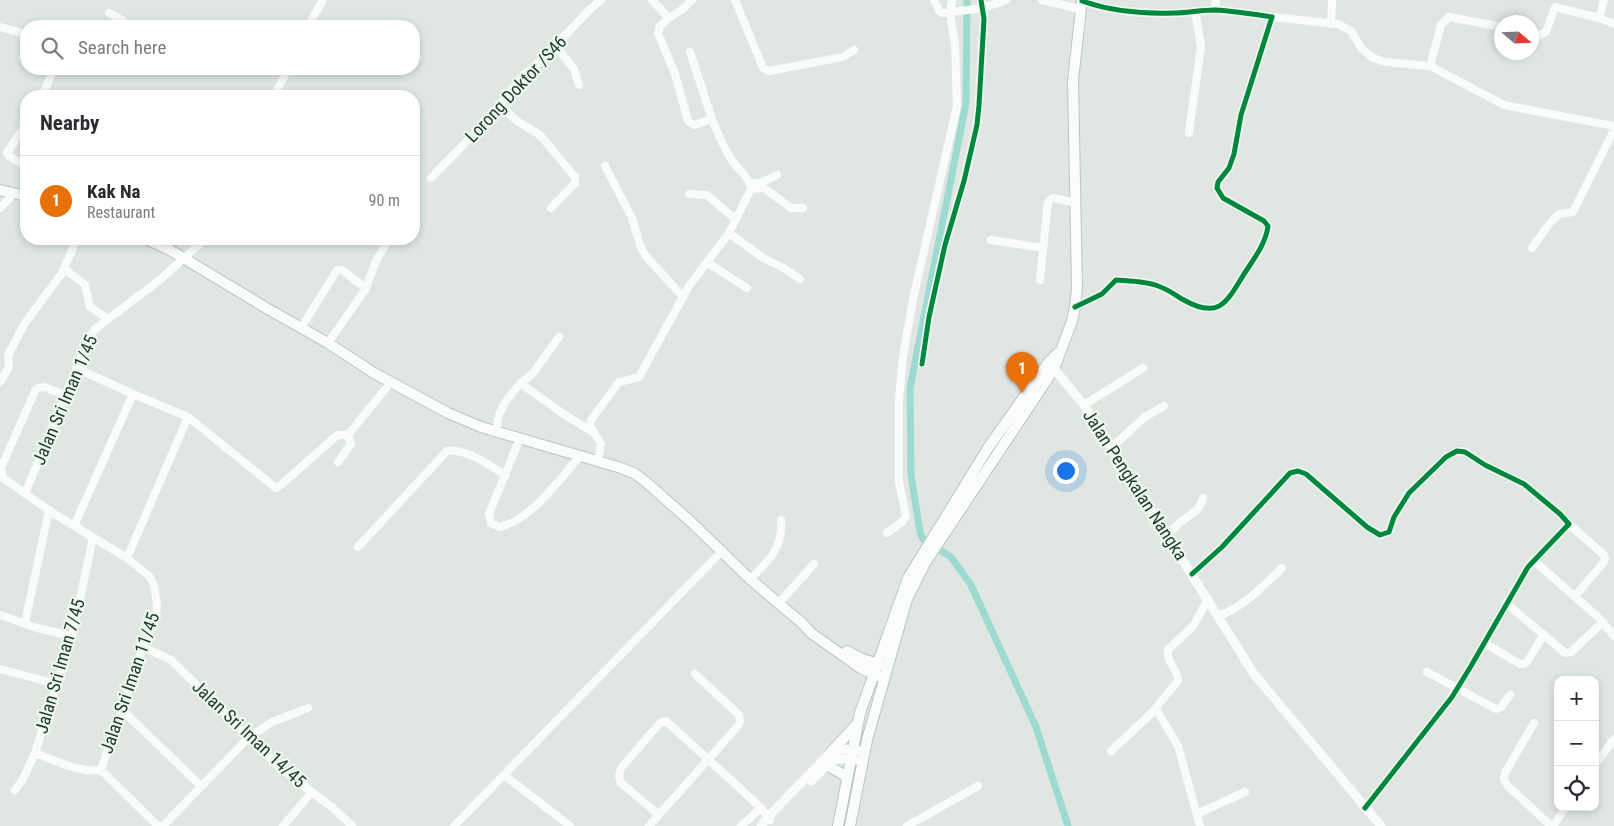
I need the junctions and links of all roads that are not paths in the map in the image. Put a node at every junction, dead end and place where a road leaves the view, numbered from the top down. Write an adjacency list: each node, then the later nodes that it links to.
1 (323, 0): 24 (street)
2 (601, 0): 31 (street, Lorong Doktor /S46)
3 (652, 0): 21 (street)
4 (692, 0): 21 (street)
5 (735, 0): 32 (street)
6 (934, 0): 19 (street)
7 (952, 0): 19 (street)
8 (981, 0): 15 (street)
9 (1006, 0): 15 (street)
10 (1042, 0): 14 (street)
11 (1216, 0): 17 (street)
12 (1332, 0): 25 (street)
13 (1604, 0): 22 (street)
14 (1082, 3): 16 (street); 54 (main road)
15 (980, 9): 19 (street); 80 (street)
16 (1195, 10): 17 (street); 44 (street)
17 (1214, 10): 20 (street)
18 (109, 13): 23 (street)
19 (954, 13): 107 (street)
20 (1272, 17): 25 (street); 75 (street)
21 (669, 18): 41 (street)
22 (1599, 18): 26 (street); 30 (street)
23 (121, 20)
24 (311, 20)
25 (1331, 24): 34 (street)
26 (1614, 24)
27 (1494, 25): 34 (street)
28 (0, 27): 29 (street)
29 (20, 32)
30 (1539, 35)
31 (556, 46): 37 (street); 40 (street, Lorong Doktor /S46)
32 (854, 50)
33 (690, 52): 41 (street)
34 (1430, 66): 42 (street)
35 (51, 75): 38 (street)
36 (285, 75): 39 (street)
37 (580, 85)
38 (45, 90)
39 (277, 90)
40 (499, 104): 48 (street, Lorong Doktor /S46); 56 (street)
41 (712, 119): 49 (street)
42 (1614, 128): 66 (street)
43 (20, 133): 45 (street)
44 (1189, 133)
45 (20, 163)
46 (605, 166): 74 (street)
47 (777, 175): 49 (street)
48 (431, 178)
49 (750, 186): 57 (street); 58 (street)
50 (0, 190): 51 (main road)
51 (20, 193)
52 (20, 194): 55 (street)
53 (689, 194): 58 (street)
54 (1076, 204): 65 (street); 75 (main road)
55 (0, 208)
56 (551, 208)
57 (803, 208)
58 (736, 220): 59 (street)
59 (730, 233): 68 (street); 70 (street)
60 (991, 240): 65 (street)
61 (74, 245): 69 (street)
62 (158, 245): 67 (main road)
63 (198, 245): 67 (street, Jalan Sri Iman 1/45)
64 (385, 245): 73 (street)
65 (1043, 248): 71 (street)
66 (1532, 248)
67 (184, 258): 76 (street, Jalan Sri Iman 1/45); 77 (main road)
68 (708, 262): 72 (street); 74 (street)
69 (64, 268): 76 (street); 84 (street)
70 (800, 279)
71 (1040, 280)
72 (747, 288)
73 (365, 290): 77 (street); 79 (street)
74 (682, 297): 93 (street)
75 (1075, 307): 81 (main road)
76 (108, 319): 82 (street, Jalan Sri Iman 1/45)
77 (300, 328): 79 (main road)
78 (558, 337): 86 (street)
79 (328, 343): 85 (main road)
80 (922, 364)
81 (1051, 366): 89 (street, Jalan Pengkalan Nangka); 112 (main road)
82 (76, 368): 87 (street); 88 (street, Jalan Sri Iman 1/45)
83 (1143, 368): 89 (street)
84 (0, 382)
85 (391, 382): 92 (main road); 94 (street)
86 (520, 383): 92 (street); 93 (street)
87 (132, 394): 91 (street); 106 (street)
88 (65, 396): 101 (street, Jalan Sri Iman 1/45); 101 (street, Jalan Sri Iman 11/45)
89 (1084, 405): 96 (street, Jalan Pengkalan Nangka)
90 (1164, 406): 96 (street)
91 (188, 417): 94 (street); 113 (street)
92 (496, 431): 95 (main road)
93 (595, 433): 98 (street)
94 (348, 435): 99 (street)
95 (520, 438): 97 (main road); 100 (street)
96 (1112, 447): 108 (street, Jalan Pengkalan Nangka)
97 (580, 456): 98 (main road); 100 (street)
98 (598, 461): 111 (main road)
99 (338, 462)
100 (506, 475): 110 (street)
101 (26, 494): 103 (street, Jalan Sri Iman 11/45)
102 (1203, 498): 108 (street)
103 (49, 510): 106 (street, Jalan Sri Iman 11/45); 126 (street)
104 (781, 520): 118 (street)
105 (1569, 524): 114 (street); 117 (street); 119 (street)
106 (74, 526): 109 (street, Jalan Sri Iman 11/45)
107 (887, 533)
108 (1167, 535): 117 (street, Jalan Pengkalan Nangka)
109 (93, 538): 113 (street, Jalan Sri Iman 11/45); 129 (street, Jalan Sri Iman 7/45)
110 (358, 547)
111 (721, 552): 118 (main road); 159 (street)
112 (923, 557): 133 (main road); 134 (main road)
113 (127, 558): 132 (street, Jalan Sri Iman 11/45)
114 (1533, 560): 119 (street); 122 (street)
115 (814, 564): 121 (street)
116 (1282, 568): 124 (street)
117 (1192, 574): 120 (street, Jalan Pengkalan Nangka)
118 (750, 579): 121 (main road)
119 (1575, 596): 125 (street)
120 (1208, 599): 124 (street, Jalan Pengkalan Nangka); 145 (street)
121 (779, 603): 127 (main road)
122 (1506, 603): 128 (street); 131 (street)
123 (0, 615): 126 (street)
124 (1218, 616): 167 (street, Jalan Pengkalan Nangka)
125 (1602, 622): 128 (street); 130 (street)
126 (25, 623): 129 (street)
127 (802, 623): 133 (main road); 138 (main road)
128 (1544, 634): 131 (street)
129 (72, 636): 140 (street, Jalan Sri Iman 7/45)
130 (1614, 636)
131 (1484, 643): 141 (street)
132 (143, 647): 143 (street, Jalan Sri Iman 11/45); 148 (street, Jalan Sri Iman 14/45)
133 (877, 664): 134 (main road); 138 (main road)
134 (887, 667): 139 (main road)
135 (0, 669): 140 (street)
136 (1427, 672): 141 (street)
137 (695, 674): 155 (street)
138 (873, 674): 139 (main road); 147 (main road)
139 (884, 678): 154 (main road)
140 (57, 684): 152 (street, Jalan Sri Iman 7/45)
141 (1457, 689): 142 (street); 167 (street)
142 (1510, 695)
143 (121, 708): 158 (street, Jalan Sri Iman 11/45); 161 (street)
144 (308, 708): 148 (street)
145 (1156, 709): 150 (street); 170 (street)
146 (1534, 723): 186 (street)
147 (857, 724): 151 (main road); 153 (main road)
148 (248, 738): 161 (street); 164 (street, Jalan Sri Iman 14/45)
149 (1614, 739): 156 (street)
150 (1111, 751)
151 (831, 752): 153 (street); 171 (street)
152 (35, 753): 158 (street); 163 (street, Jalan Sri Iman 7/45)
153 (851, 754): 154 (street); 157 (street); 160 (main road)
154 (863, 756): 183 (main road)
155 (708, 759): 166 (street); 169 (street); 169 (street)
156 (1599, 760)
157 (827, 765): 160 (main road); 171 (street)
158 (100, 770): 173 (street)
159 (504, 775): 177 (street); 178 (street)
160 (846, 777): 182 (main road)
161 (201, 786): 174 (street)
162 (978, 786): 184 (street)
163 (15, 790)
164 (312, 792): 175 (street); 176 (street, Jalan Sri Iman 14/45)
165 (1245, 792): 170 (street)
166 (761, 808): 171 (street); 180 (street)
167 (1365, 808): 172 (street, Jalan Pengkalan Nangka)
168 (1563, 811): 186 (street)
169 (658, 814): 179 (street)
170 (1197, 814): 185 (street)
171 (769, 818): 181 (street)
172 (1378, 825)
173 (158, 826)
174 (163, 826)
175 (282, 826)
176 (352, 826)
177 (454, 826)
178 (570, 826)
179 (649, 826)
180 (741, 826)
181 (761, 826)
182 (838, 826)
183 (850, 826)
184 (907, 826)
185 (1200, 826)
186 (1552, 826)

